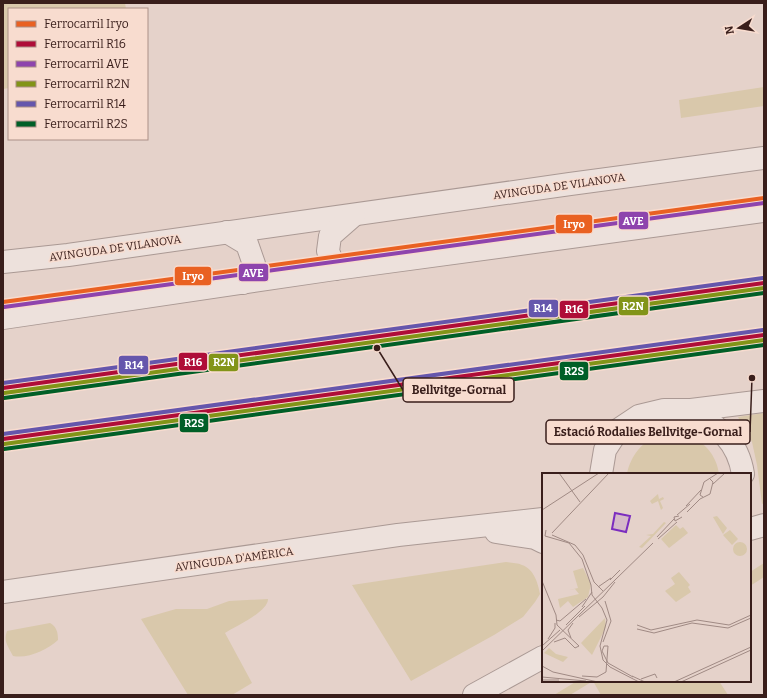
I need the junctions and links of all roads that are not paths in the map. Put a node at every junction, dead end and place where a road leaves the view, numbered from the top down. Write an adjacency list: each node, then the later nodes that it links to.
1 (764, 158): 3 (street, AVINGUDA DE VILANOVA)
2 (764, 211): 6 (street)
3 (354, 215): 4 (street, AVINGUDA DE VILANOVA); 6 (street)
4 (227, 232): 5 (street, AVINGUDA DE VILANOVA); 7 (street)
5 (3, 262)
6 (335, 269): 7 (street)
7 (243, 283): 8 (street)
8 (3, 318)
9 (764, 401): 10 (street)
10 (690, 410): 11 (street); 14 (street)
11 (605, 450): 12 (street); 13 (street)
12 (584, 473)
13 (600, 473)
14 (743, 473)
15 (542, 504): 18 (street, AVINGUDA D'AMÈRICA)
16 (542, 519): 18 (street, AVINGUDA D'AMÈRICA)
17 (764, 525): 19 (street)
18 (466, 528): 20 (street, AVINGUDA D'AMÈRICA); 21 (street, AVINGUDA D'AMÈRICA)
19 (751, 529)
20 (542, 542)
21 (3, 592)
22 (542, 655): 23 (street)
23 (474, 695)

